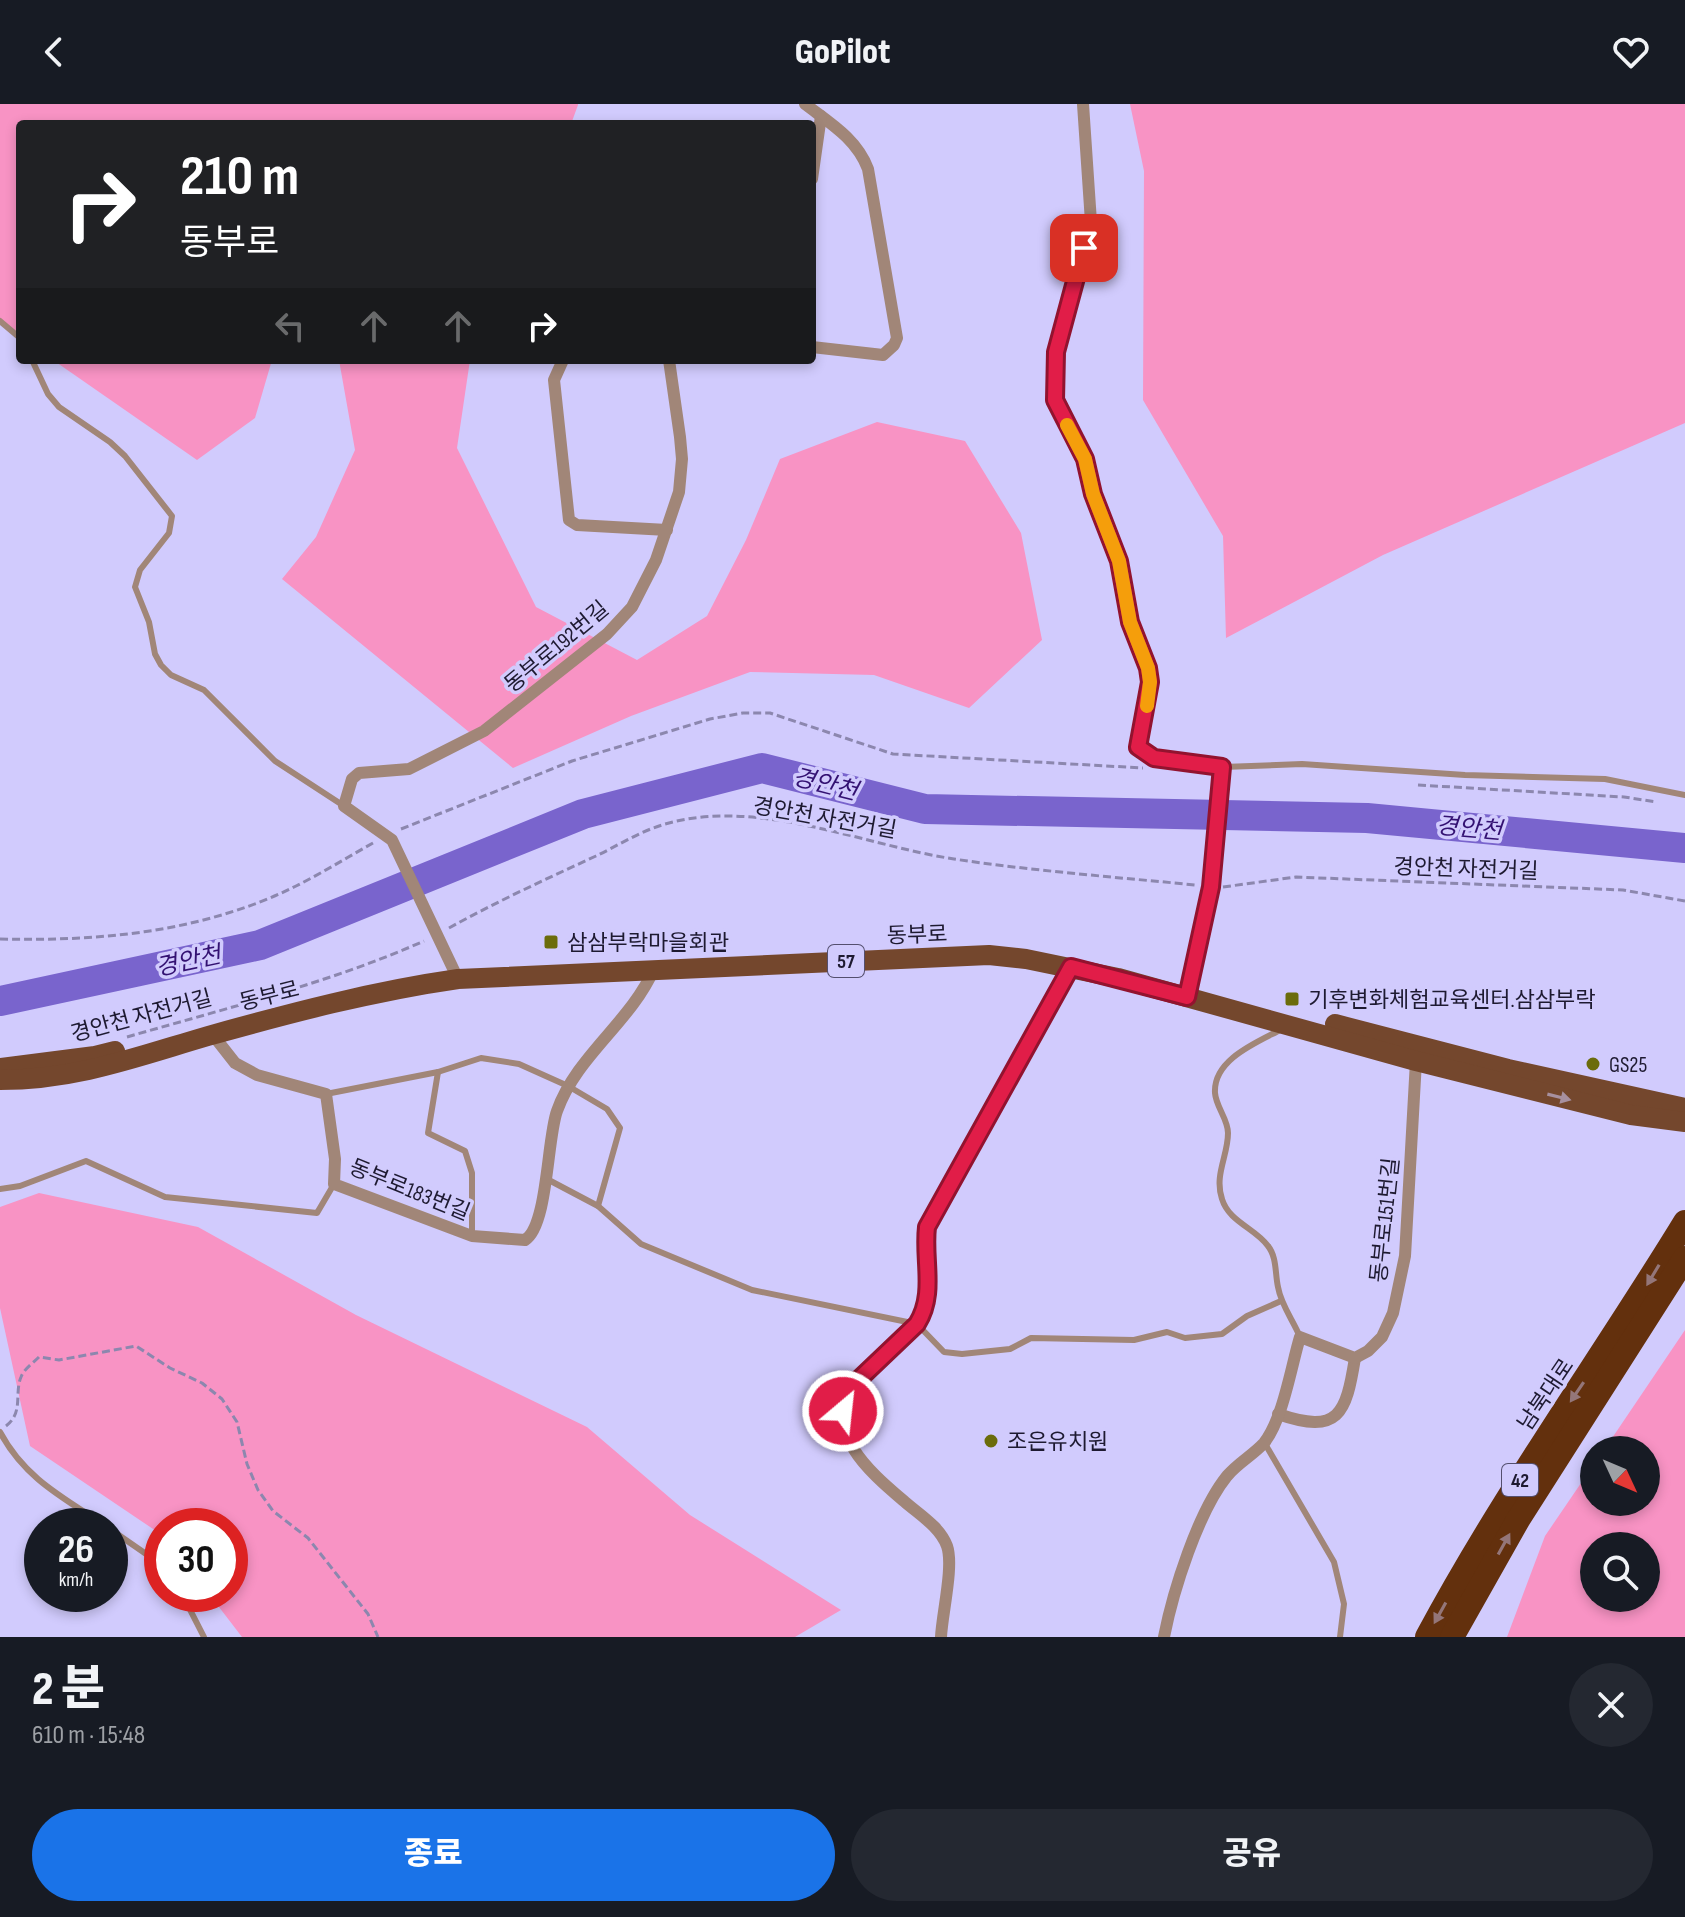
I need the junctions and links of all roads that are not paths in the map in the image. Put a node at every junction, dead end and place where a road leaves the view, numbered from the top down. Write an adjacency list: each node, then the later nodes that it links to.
1 (805, 104): 3 (street)
2 (1083, 104): 12 (street)
3 (821, 116): 4 (street); 7 (street)
4 (816, 151)
5 (0, 321): 6 (lane)
6 (16, 335)
7 (816, 347)
8 (34, 364): 14 (lane)
9 (561, 364): 11 (street)
10 (671, 364): 11 (street, 동부로192번길)
11 (667, 530): 14 (street, 동부로192번길)
12 (1222, 767): 13 (lane); 18 (street)
13 (1685, 795)
14 (344, 806): 17 (street)
15 (1071, 967): 16 (main road, 동부로 / 57); 18 (main road, 동부로 / 57); 37 (street)
16 (654, 969): 17 (main road, 동부로 / 57); 25 (street, 동부로183번길)
17 (456, 974): 18 (main road); 20 (main road, 동부로 / 57); 22 (main road)
18 (1188, 993): 19 (main road, 동부로 / 57); 27 (main road)
19 (1289, 1025): 21 (main road, 동부로 / 57); 36 (lane)
20 (213, 1035): 24 (main road, 동부로 / 57); 26 (street)
21 (1416, 1061): 28 (main road, 동부로 / 57, one-way to 28); 40 (street, 동부로151번길)
22 (0, 1068)
23 (438, 1072): 25 (lane); 26 (lane); 34 (lane)
24 (0, 1080)
25 (568, 1086): 29 (street, 동부로183번길); 32 (lane)
26 (326, 1094): 30 (street, 동부로183번길)
27 (1685, 1108)
28 (1685, 1122)
29 (545, 1178): 32 (lane); 34 (street, 동부로183번길)
30 (334, 1184): 31 (lane); 34 (street, 동부로183번길)
31 (0, 1189)
32 (598, 1206): 37 (lane)
33 (1685, 1222): 38 (highway, 남북대로 / 42, one-way to 38)
34 (472, 1236)
35 (1685, 1258): 38 (highway, 남북대로 / 42)
36 (1281, 1301): 37 (lane); 39 (lane)
37 (917, 1324): 47 (street)
38 (1628, 1334): 50 (highway, 남북대로 / 42, one-way to 50); 51 (highway, 남북대로 / 42, one-way to 38)
39 (1300, 1337): 40 (street); 41 (street)
40 (1355, 1358): 41 (street)
41 (1278, 1414): 43 (street)
42 (0, 1432): 44 (lane)
43 (1264, 1442): 48 (street); 49 (lane)
44 (79, 1508)
45 (191, 1612): 46 (lane)
46 (204, 1637)
47 (941, 1637)
48 (1164, 1637)
49 (1340, 1637)
50 (1427, 1637)
51 (1452, 1637)

